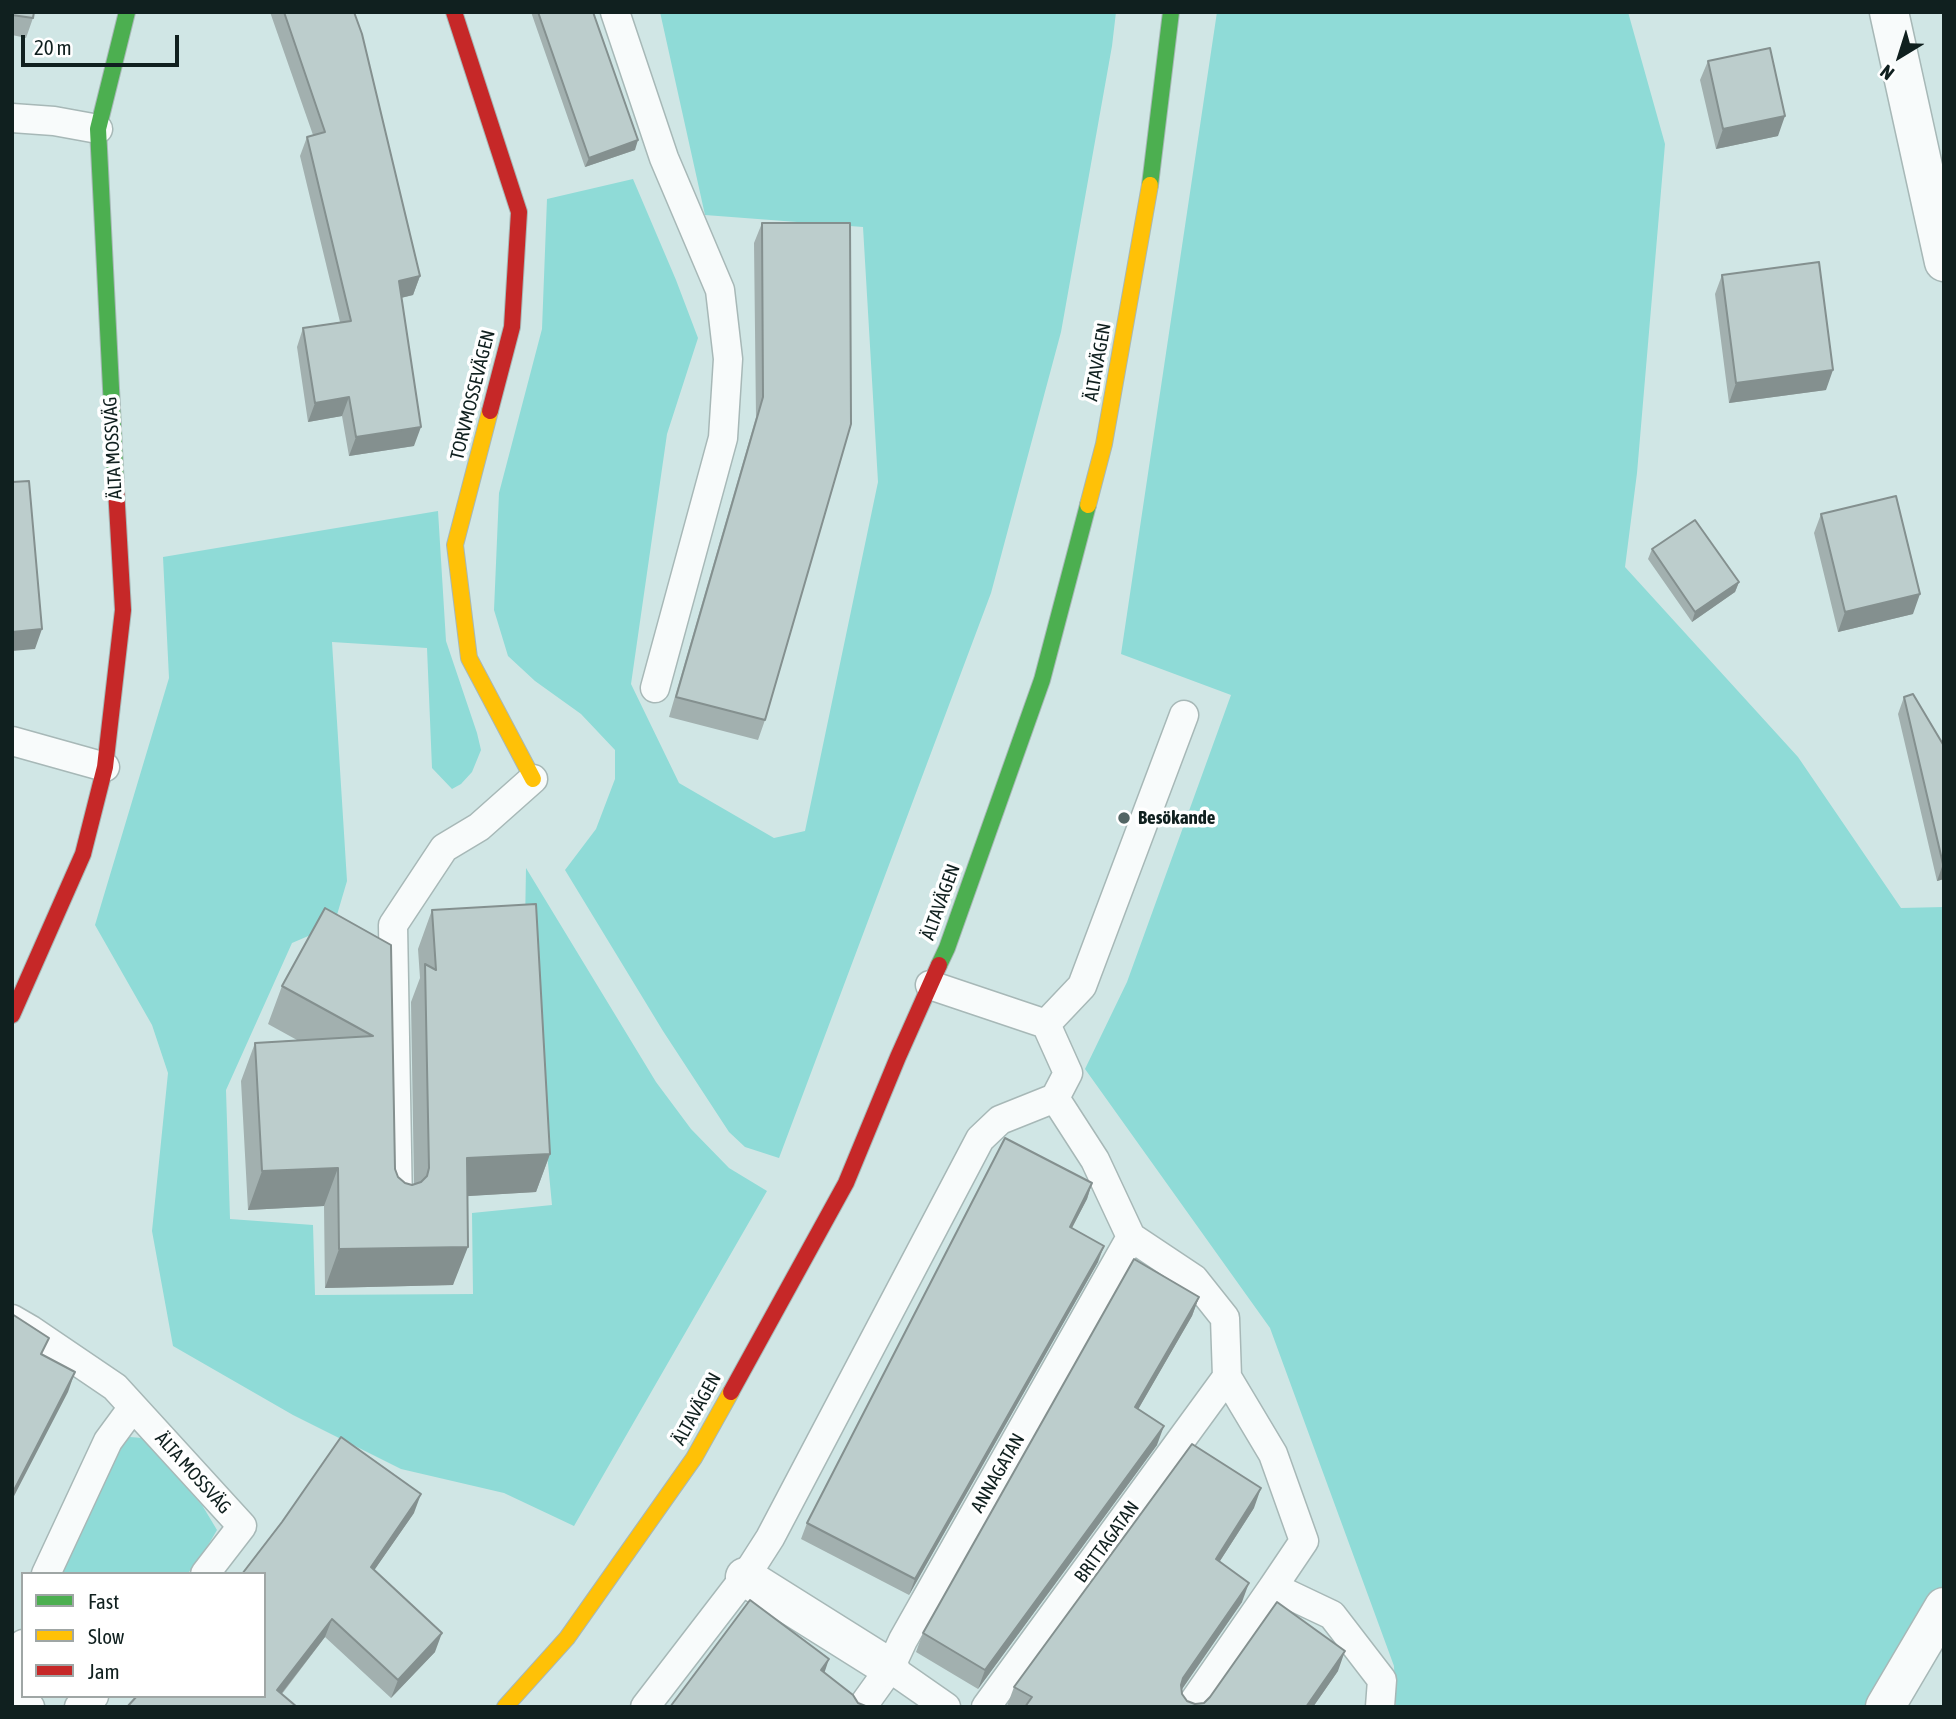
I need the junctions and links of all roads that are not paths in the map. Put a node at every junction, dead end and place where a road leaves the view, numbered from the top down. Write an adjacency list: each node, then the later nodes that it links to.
1 (127, 12): 7 (street, ÄLTA MOSSVÄG)
2 (454, 12): 13 (street, TORVMOSSEVÄGEN)
3 (615, 12): 9 (lane)
4 (1171, 12): 14 (street, ÄLTAVÄGEN)
5 (1889, 12): 8 (street)
6 (12, 118): 7 (lane)
7 (97, 129): 12 (street, ÄLTA MOSSVÄG)
8 (1944, 262)
9 (655, 688)
10 (1184, 715): 16 (lane)
11 (12, 741): 12 (lane)
12 (105, 767): 15 (street, ÄLTA MOSSVÄG)
13 (533, 779): 18 (lane)
14 (930, 985): 16 (lane); 31 (street, ÄLTAVÄGEN)
15 (12, 1016)
16 (1046, 1024): 17 (lane)
17 (1055, 1098): 19 (lane); 25 (lane)
18 (398, 1207)
19 (1131, 1237): 21 (lane); 29 (lane, ANNAGATAN)
20 (12, 1319): 22 (lane, ÄLTA MOSSVÄG)
21 (1227, 1377): 26 (lane); 35 (lane, BRITTAGATAN)
22 (133, 1407): 23 (lane); 24 (lane, ÄLTA MOSSVÄG)
23 (47, 1572)
24 (207, 1572)
25 (745, 1577): 29 (street); 32 (lane)
26 (1273, 1587): 36 (lane); 37 (lane)
27 (1944, 1607): 38 (street)
28 (21, 1652): 30 (lane)
29 (890, 1668): 33 (lane, ANNAGATAN); 34 (lane)
30 (21, 1696)
31 (505, 1707)
32 (645, 1707)
33 (862, 1707)
34 (946, 1707)
35 (986, 1707)
36 (1190, 1707)
37 (1380, 1707)
38 (1885, 1707)

